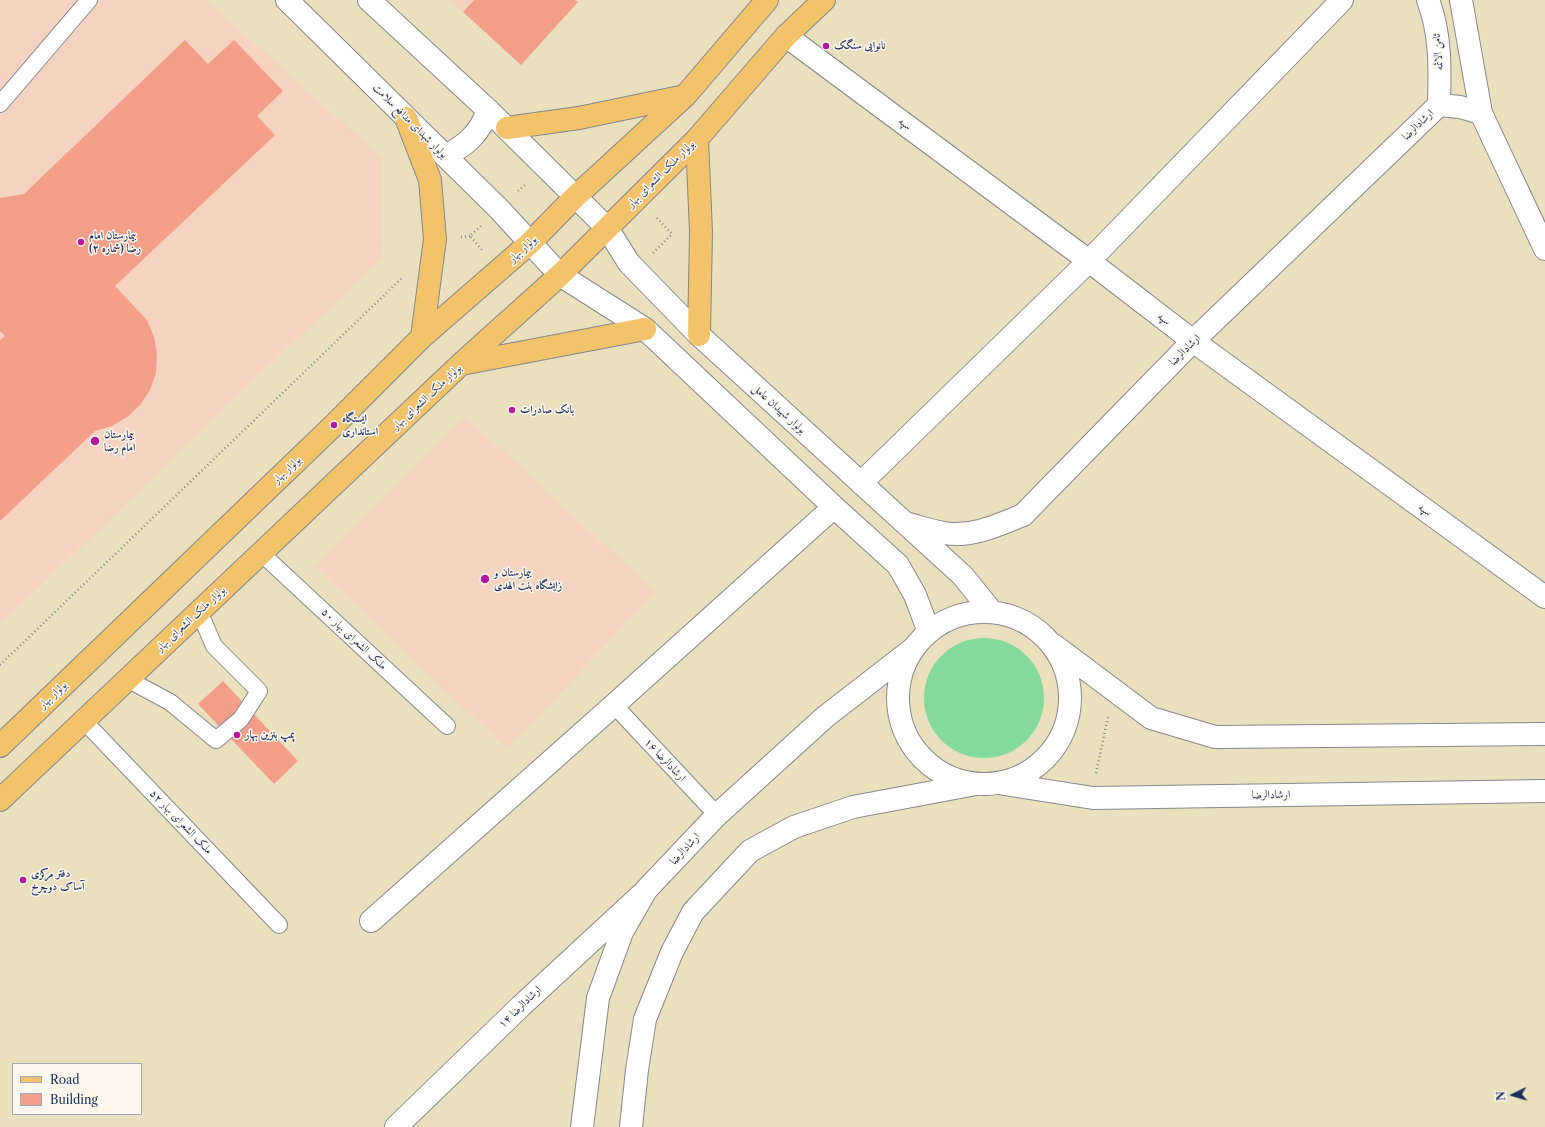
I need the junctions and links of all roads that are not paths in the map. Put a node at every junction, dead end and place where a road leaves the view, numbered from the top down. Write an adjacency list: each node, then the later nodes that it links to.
1 (89, 0): 11 (lane)
2 (288, 0): 15 (street, بولوار شهدای مدافع سلامت)
3 (369, 0): 13 (street)
4 (767, 0): 10 (main road)
5 (824, 0): 9 (main road, بولوار ملک الشعرای بهار)
6 (1342, 0): 23 (street)
7 (1428, 0): 12 (street, ثامن الائمه)
8 (1461, 0): 14 (street)
9 (786, 36): 17 (main road, بولوار ملک الشعرای بهار); 23 (street, سپه)
10 (685, 96): 16 (main road); 19 (main road)
11 (0, 104)
12 (1439, 105): 14 (street); 28 (street, ارشادالرضا)
13 (488, 110): 16 (street); 18 (street)
14 (1481, 113): 22 (street)
15 (406, 118): 18 (street, بولوار شهدای مدافع سلامت); 27 (main road)
16 (507, 128): 19 (street)
17 (697, 139): 20 (main road, بولوار ملک الشعرای بهار); 26 (main road)
18 (445, 156): 21 (street, بولوار شهدای مدافع سلامت)
19 (575, 197): 20 (street, بولوار شهیدان عامل); 21 (main road, بولوار بهار)
20 (606, 228): 24 (main road, بولوار ملک الشعرای بهار); 26 (street, بولوار شهیدان عامل)
21 (530, 243): 24 (street); 27 (main road, بولوار بهار)
22 (1545, 249)
23 (1089, 261): 28 (street, سپه); 30 (street)
24 (560, 275): 25 (street); 29 (main road, بولوار ملک الشعرای بهار)
25 (645, 329): 29 (main road); 31 (street)
26 (699, 335): 30 (street, بولوار شهیدان عامل)
27 (422, 337): 45 (main road, بولوار بهار)
28 (1193, 341): 32 (street, ارشادالرضا); 34 (street, سپه)
29 (461, 364): 33 (main road, بولوار ملک الشعرای بهار)
30 (861, 483): 32 (street, بولوار شهیدان عامل)
31 (834, 507): 37 (street); 41 (street)
32 (905, 523): 36 (street, بولوار شهیدان عامل)
33 (261, 553): 35 (main road, بولوار ملک الشعرای بهار); 43 (lane, ملک الشعرای بهار ۵۰)
34 (1545, 597)
35 (199, 611): 40 (main road, بولوار ملک الشعرای بهار); 40 (lane)
36 (992, 612): 37 (street); 38 (street)
37 (929, 632): 39 (street)
38 (1050, 643): 44 (street); 46 (street)
39 (914, 648): 47 (street); 50 (street, ارشادالرضا)
40 (127, 679): 42 (main road, بولوار ملک الشعرای بهار)
41 (614, 705): 50 (lane, ارشادالرضا ۱۶); 52 (street)
42 (83, 720): 49 (main road, بولوار ملک الشعرای بهار); 53 (lane, ملک الشعرای بهار ۵۲)
43 (447, 726)
44 (1545, 734)
45 (0, 746)
46 (998, 783): 47 (street); 48 (street, ارشادالرضا)
47 (976, 784): 56 (street)
48 (1545, 791)
49 (0, 800)
50 (717, 814): 51 (street, ارشادالرضا)
51 (646, 890): 54 (street, ارشادالرضا ۱۴); 55 (street, ارشادالرضا)
52 (371, 921)
53 (279, 924)
54 (396, 1127)
55 (582, 1127)
56 (631, 1127)

